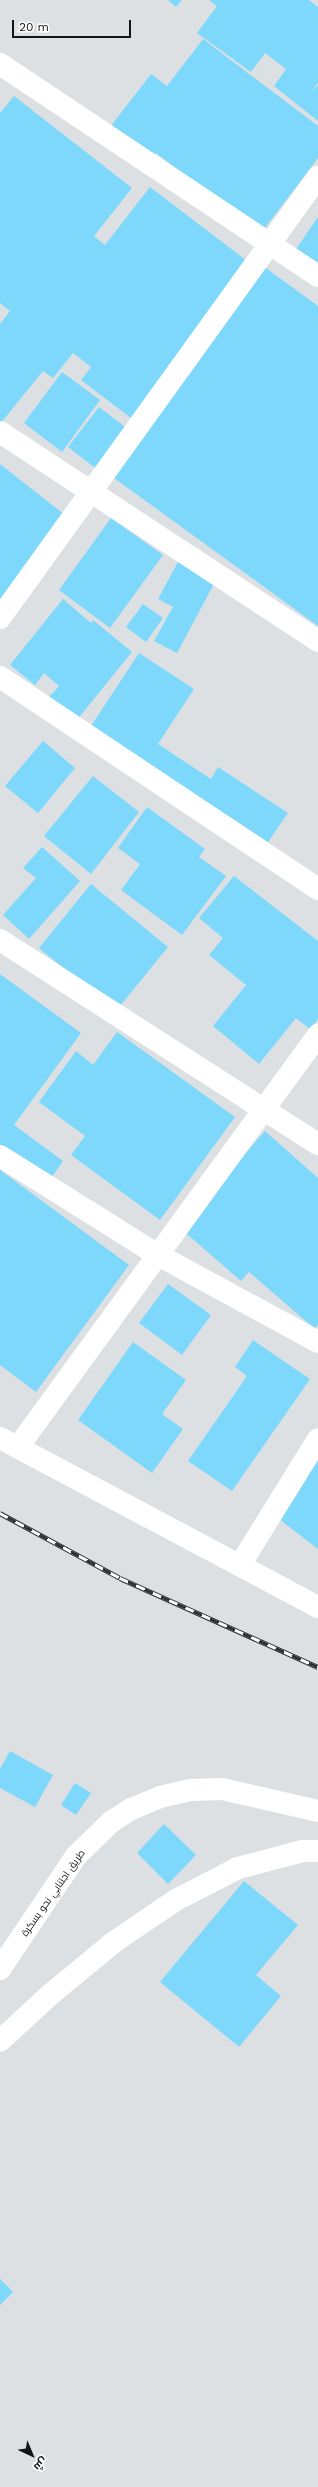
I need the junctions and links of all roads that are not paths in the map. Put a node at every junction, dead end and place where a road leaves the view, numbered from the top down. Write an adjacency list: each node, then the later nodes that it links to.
1 (0, 64): 3 (street)
2 (318, 177): 3 (street)
3 (270, 244): 4 (street); 6 (street)
4 (318, 276)
5 (0, 432): 6 (street)
6 (92, 492): 7 (street); 8 (street)
7 (0, 618)
8 (318, 642)
9 (0, 677): 10 (street)
10 (318, 889)
11 (0, 940): 13 (street)
12 (318, 1035): 13 (street)
13 (264, 1111): 14 (street); 16 (street)
14 (318, 1144)
15 (0, 1156): 16 (street)
16 (158, 1255): 17 (street); 19 (street)
17 (318, 1342)
18 (318, 1439): 20 (street)
19 (9, 1442): 20 (street)
20 (240, 1565): 21 (street)
21 (318, 1607)
22 (318, 1811): 24 (street, طريق اجتنابي نحو بسكرة)
23 (318, 1851): 25 (street)
24 (0, 1969)
25 (0, 2041)

